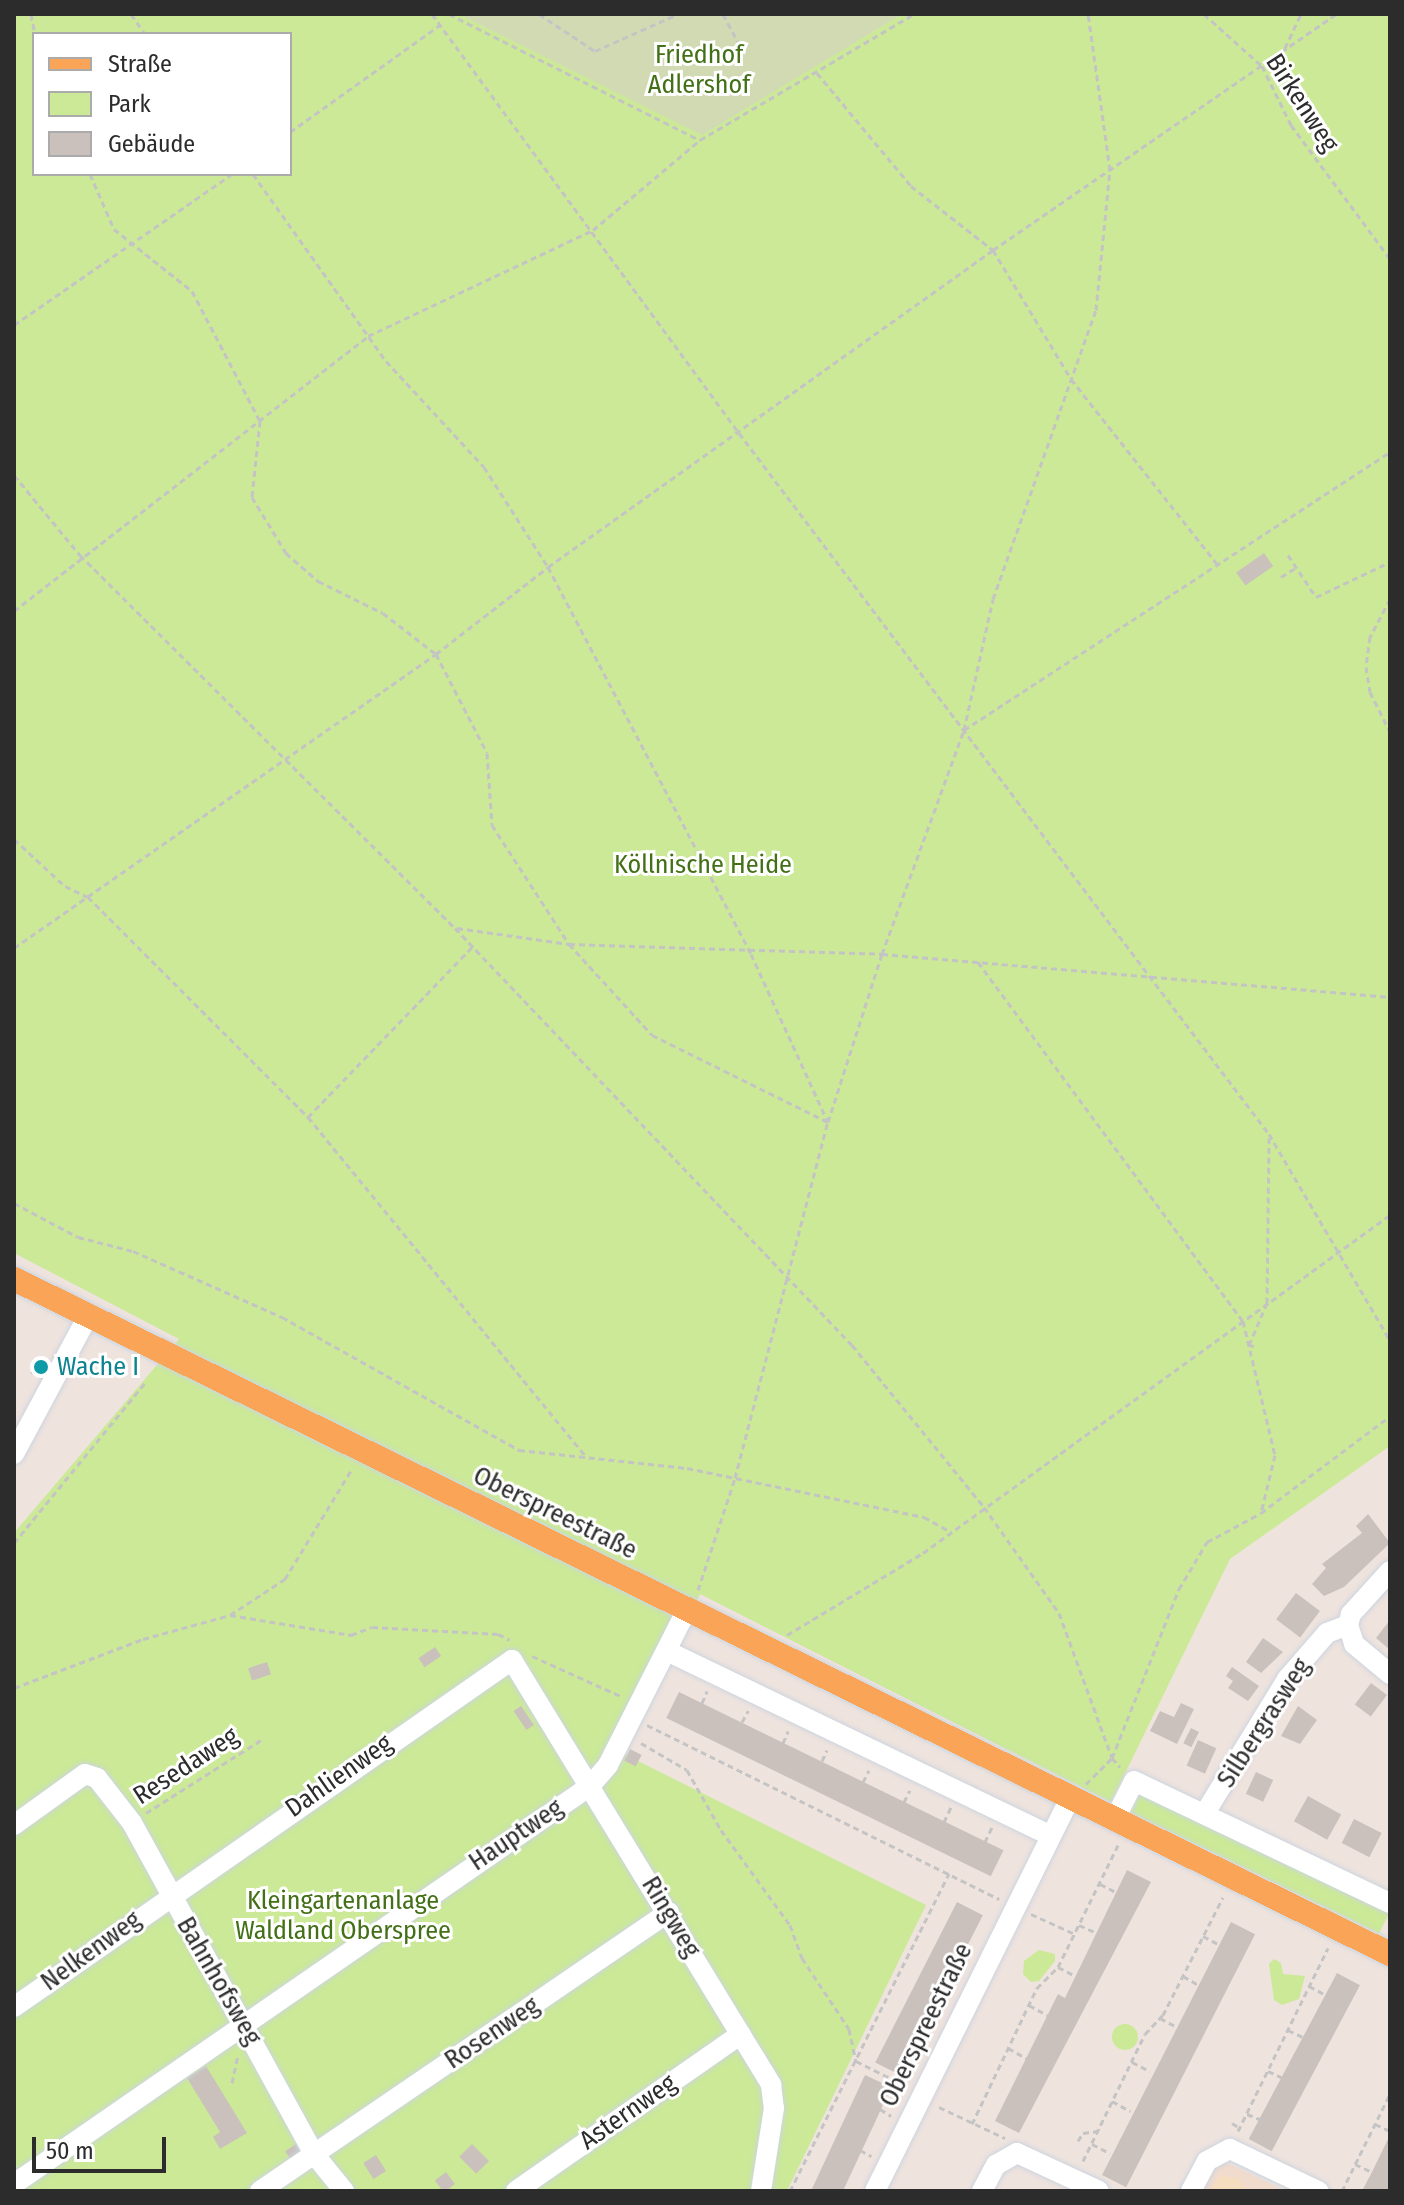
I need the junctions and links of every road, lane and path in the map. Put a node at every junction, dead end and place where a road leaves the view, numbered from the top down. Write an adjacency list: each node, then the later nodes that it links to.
1 (131, 14): 13 (path)
2 (432, 14): 12 (path)
3 (449, 14): 19 (path)
4 (539, 14): 5 (path)
5 (678, 14)
6 (723, 14): 14 (path)
7 (914, 14): 17 (path)
8 (1088, 14): 20 (path)
9 (1204, 14): 16 (path, Birkenweg)
10 (1301, 14): 15 (path)
11 (1337, 14): 15 (path)
12 (440, 25): 18 (path); 24 (path)
13 (144, 32)
14 (738, 42)
15 (1283, 51): 16 (path)
16 (1262, 66): 20 (path); 27 (path, Birkenweg)
17 (817, 73): 19 (path); 26 (path)
18 (292, 131)
19 (700, 140): 24 (path)
20 (1110, 170): 26 (path); 30 (path)
21 (91, 176): 25 (path)
22 (229, 176): 25 (path)
23 (254, 176): 29 (path)
24 (593, 230): 29 (path); 32 (path)
25 (133, 244): 28 (path); 31 (path)
26 (993, 250): 30 (path); 32 (path)
27 (1389, 255)
28 (14, 325)
29 (368, 336): 31 (path); 39 (path)
30 (1071, 379): 38 (path); 45 (path)
31 (260, 421): 35 (path); 44 (path)
32 (739, 433): 39 (path); 45 (path)
33 (1390, 452): 38 (path)
34 (14, 475): 35 (path)
35 (80, 555): 43 (path); 47 (path)
36 (1288, 555): 40 (path)
37 (1390, 562): 40 (path)
38 (1218, 565): 45 (path)
39 (548, 567): 44 (path); 54 (path)
40 (1297, 567): 41 (path)
41 (1281, 577)
42 (1390, 599): 46 (path)
43 (14, 611)
44 (436, 654): 47 (path); 51 (path)
45 (964, 730): 55 (path); 57 (path)
46 (1390, 732)
47 (284, 759): 49 (path); 50 (path)
48 (14, 839): 49 (path)
49 (88, 897): 53 (path); 59 (path)
50 (455, 928): 51 (path); 52 (path)
51 (569, 944): 54 (path); 60 (path)
52 (472, 947): 59 (path); 66 (path)
53 (14, 948)
54 (751, 954): 55 (path); 60 (path)
55 (882, 954): 56 (path); 60 (path)
56 (976, 960): 57 (path); 69 (path)
57 (1147, 977): 58 (path); 61 (path)
58 (1390, 997)
59 (308, 1117): 75 (path)
60 (828, 1122): 66 (path)
61 (1269, 1134): 64 (path); 67 (path)
62 (14, 1203): 75 (path)
63 (1390, 1215): 64 (path)
64 (1338, 1252): 67 (path); 70 (path)
65 (14, 1279): 68 (main road, Oberspreestraße)
66 (789, 1279): 77 (path); 78 (path)
67 (1267, 1303): 69 (path); 71 (path)
68 (88, 1316): 74 (street); 83 (main road, Oberspreestraße)
69 (1243, 1321): 71 (path); 78 (path)
70 (1390, 1340)
71 (1251, 1346): 79 (path)
72 (145, 1383): 81 (path)
73 (1390, 1416): 79 (path)
74 (14, 1454)
75 (585, 1455): 77 (path)
76 (354, 1466): 84 (path)
77 (735, 1478): 80 (path); 83 (path)
78 (984, 1507): 80 (path); 100 (path)
79 (1261, 1513): 100 (path)
80 (949, 1531): 86 (path)
81 (14, 1543)
82 (1390, 1571): 85 (street, Silbergrasweg)
83 (687, 1609): 86 (main road, Oberspreestraße); 88 (street)
84 (230, 1615): 87 (path); 91 (path)
85 (1348, 1625): 89 (street); 109 (street, Silbergrasweg)
86 (765, 1648): 106 (main road, Oberspreestraße)
87 (517, 1651): 94 (path); 105 (street, Ringweg); 121 (street, Dahlienweg)
88 (667, 1651): 94 (street); 115 (street)
89 (1390, 1674)
90 (710, 1684): 92 (path)
91 (14, 1688)
92 (702, 1703)
93 (751, 1704): 95 (path)
94 (632, 1719): 105 (street); 117 (path); 149 (path)
95 (742, 1722)
96 (791, 1724): 98 (path)
97 (261, 1740): 112 (path, Resedaweg)
98 (783, 1743)
99 (830, 1743): 101 (path)
100 (1112, 1758): 106 (path)
101 (822, 1761)
102 (872, 1763): 103 (path)
103 (863, 1782)
104 (913, 1783): 107 (path)
105 (590, 1786): 124 (street, Ringweg); 142 (street, Hauptweg)
106 (1071, 1797): 111 (main road, Oberspreestraße); 115 (street, Oberspreestraße)
107 (904, 1802)
108 (953, 1803): 110 (path)
109 (1205, 1813): 111 (street); 122 (street)
110 (944, 1822)
111 (1122, 1822): 118 (main road, Oberspreestraße); 119 (path)
112 (132, 1823): 114 (street, Bahnhofsweg); 121 (street, Bahnhofsweg)
113 (994, 1823): 116 (path)
114 (14, 1825)
115 (1049, 1835): 123 (street, Oberspreestraße)
116 (985, 1842)
117 (949, 1874): 123 (path); 149 (path)
118 (1233, 1878): 126 (main road, Oberspreestraße); 129 (path)
119 (1100, 1884): 120 (path); 125 (path)
120 (1116, 1892)
121 (168, 1895): 139 (street, Nelkenweg); 142 (street, Bahnhofsweg)
122 (1390, 1903)
123 (1015, 1906): 128 (path); 154 (street, Oberspreestraße)
124 (669, 1912): 145 (street, Ringweg); 174 (street, Rosenweg)
125 (1079, 1925): 127 (path); 128 (path)
126 (1338, 1929): 131 (main road, Oberspreestraße); 136 (path)
127 (1097, 1933)
128 (1075, 1934): 132 (path)
129 (1203, 1936): 130 (path); 134 (path)
130 (1220, 1945)
131 (1390, 1954)
132 (1058, 1967): 133 (path); 138 (path)
133 (1076, 1976)
134 (1183, 1976): 135 (path); 141 (path)
135 (1200, 1986)
136 (1309, 1986): 137 (path); 144 (path)
137 (1326, 1995)
138 (1029, 2005): 140 (path); 147 (path)
139 (14, 2007)
140 (1047, 2015)
141 (1160, 2018): 143 (path); 150 (path)
142 (246, 2022): 174 (street, Bahnhofsweg); 181 (street, Hauptweg)
143 (1179, 2028)
144 (1288, 2030): 146 (path); 152 (path)
145 (741, 2034): 184 (street, Asternweg); 185 (street, Ringweg)
146 (1305, 2038)
147 (1008, 2048): 148 (path); 163 (path)
148 (1026, 2058)
149 (856, 2061): 154 (path); 186 (path)
150 (1132, 2062): 151 (path); 156 (path)
151 (1150, 2071)
152 (1268, 2071): 153 (path); 159 (path)
153 (1285, 2079)
154 (918, 2094): 163 (path); 187 (street, Oberspreestraße)
155 (1390, 2094): 164 (path)
156 (1112, 2101): 158 (path); 166 (path)
157 (880, 2109): 160 (path)
158 (1130, 2111)
159 (1247, 2114): 161 (path); 165 (path)
160 (898, 2119)
161 (1264, 2121)
162 (1232, 2123): 165 (path)
163 (972, 2124): 172 (path)
164 (1375, 2124): 167 (path); 176 (path)
165 (1240, 2128): 170 (path)
166 (1098, 2131): 168 (path); 169 (path)
167 (1390, 2131)
168 (1078, 2141)
169 (1092, 2144): 173 (path); 179 (path)
170 (1230, 2149): 190 (street); 191 (street)
171 (860, 2150): 175 (path)
172 (1017, 2153): 179 (street); 188 (street)
173 (1110, 2153)
174 (314, 2154): 182 (street, Rosenweg); 183 (street, Bahnhofsweg)
175 (878, 2159)
176 (1355, 2164): 177 (path); 180 (path)
177 (1372, 2172)
178 (1341, 2178): 180 (path)
179 (1074, 2179): 189 (street)
180 (1347, 2181): 192 (path)
181 (14, 2184)
182 (260, 2191)
183 (344, 2191)
184 (516, 2191)
185 (761, 2191)
186 (790, 2191)
187 (875, 2191)
188 (982, 2191)
189 (1099, 2191)
190 (1191, 2191)
191 (1318, 2191)
192 (1342, 2191)

